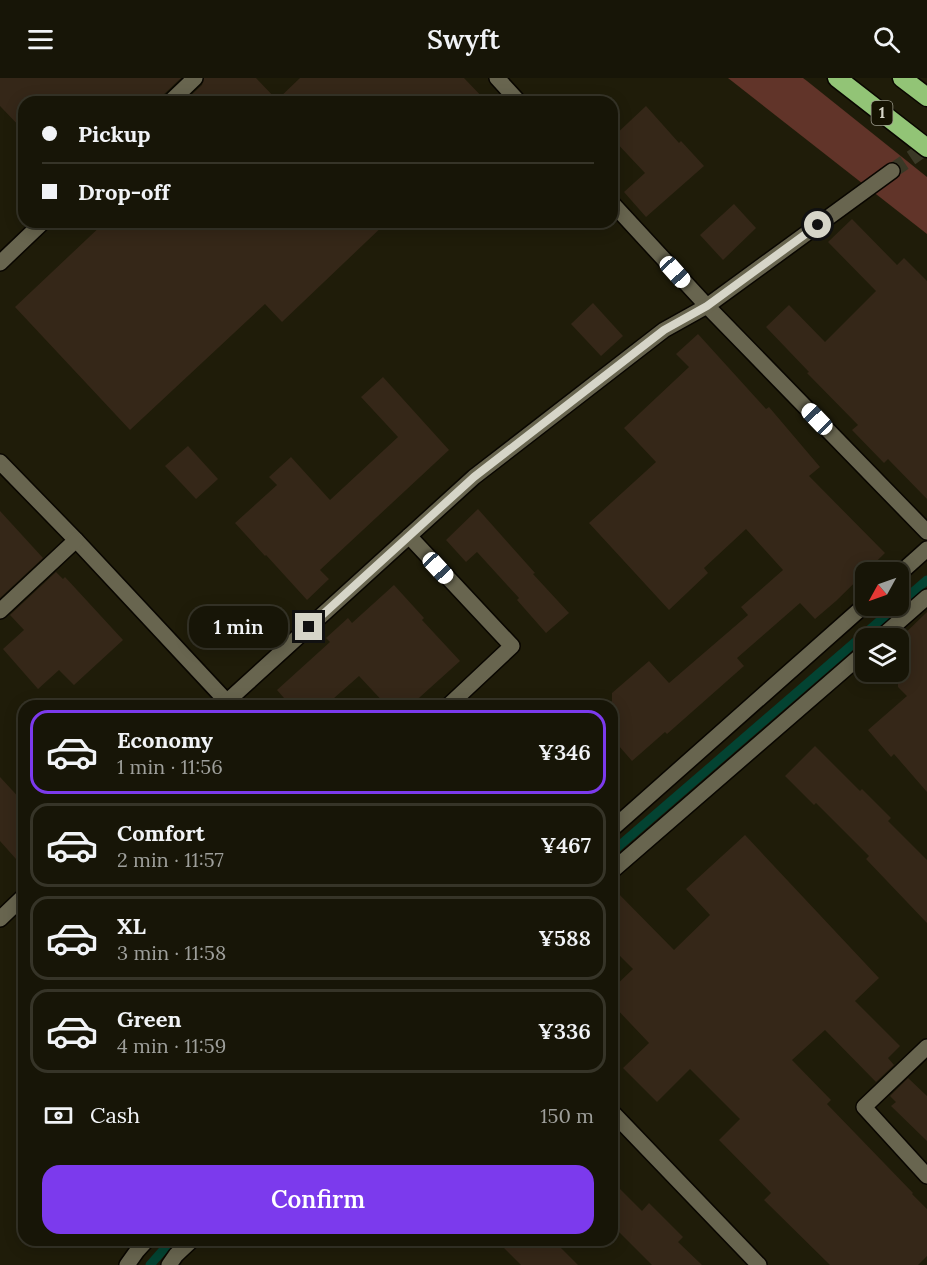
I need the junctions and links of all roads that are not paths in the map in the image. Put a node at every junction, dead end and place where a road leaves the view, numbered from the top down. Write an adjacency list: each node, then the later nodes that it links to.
1 (195, 78): 7 (street)
2 (497, 78): 8 (street)
3 (837, 78): 10 (highway, 1)
4 (902, 78): 9 (highway, 1)
5 (917, 78): 6 (highway)
6 (927, 88)
7 (176, 96)
8 (514, 96)
9 (927, 97)
10 (927, 148)
11 (892, 171): 15 (street)
12 (618, 210): 15 (street)
13 (37, 228): 14 (street)
14 (0, 263)
15 (707, 306): 17 (street); 18 (street)
16 (0, 462): 19 (street)
17 (927, 532)
18 (409, 536): 28 (street); 29 (street)
19 (76, 540): 23 (street); 27 (street)
20 (927, 549): 21 (street)
21 (909, 565)
22 (927, 597): 25 (street)
23 (0, 611)
24 (855, 614): 30 (street)
25 (892, 628)
26 (855, 661): 31 (street)
27 (221, 700)
28 (231, 700)
29 (454, 700)
30 (618, 824)
31 (618, 866)
32 (18, 902): 33 (street)
33 (0, 919)
34 (927, 1047): 36 (street)
35 (618, 1118): 41 (street)
36 (927, 1176)
37 (142, 1246): 39 (street)
38 (186, 1246): 40 (street)
39 (127, 1265)
40 (169, 1265)
41 (759, 1265)

